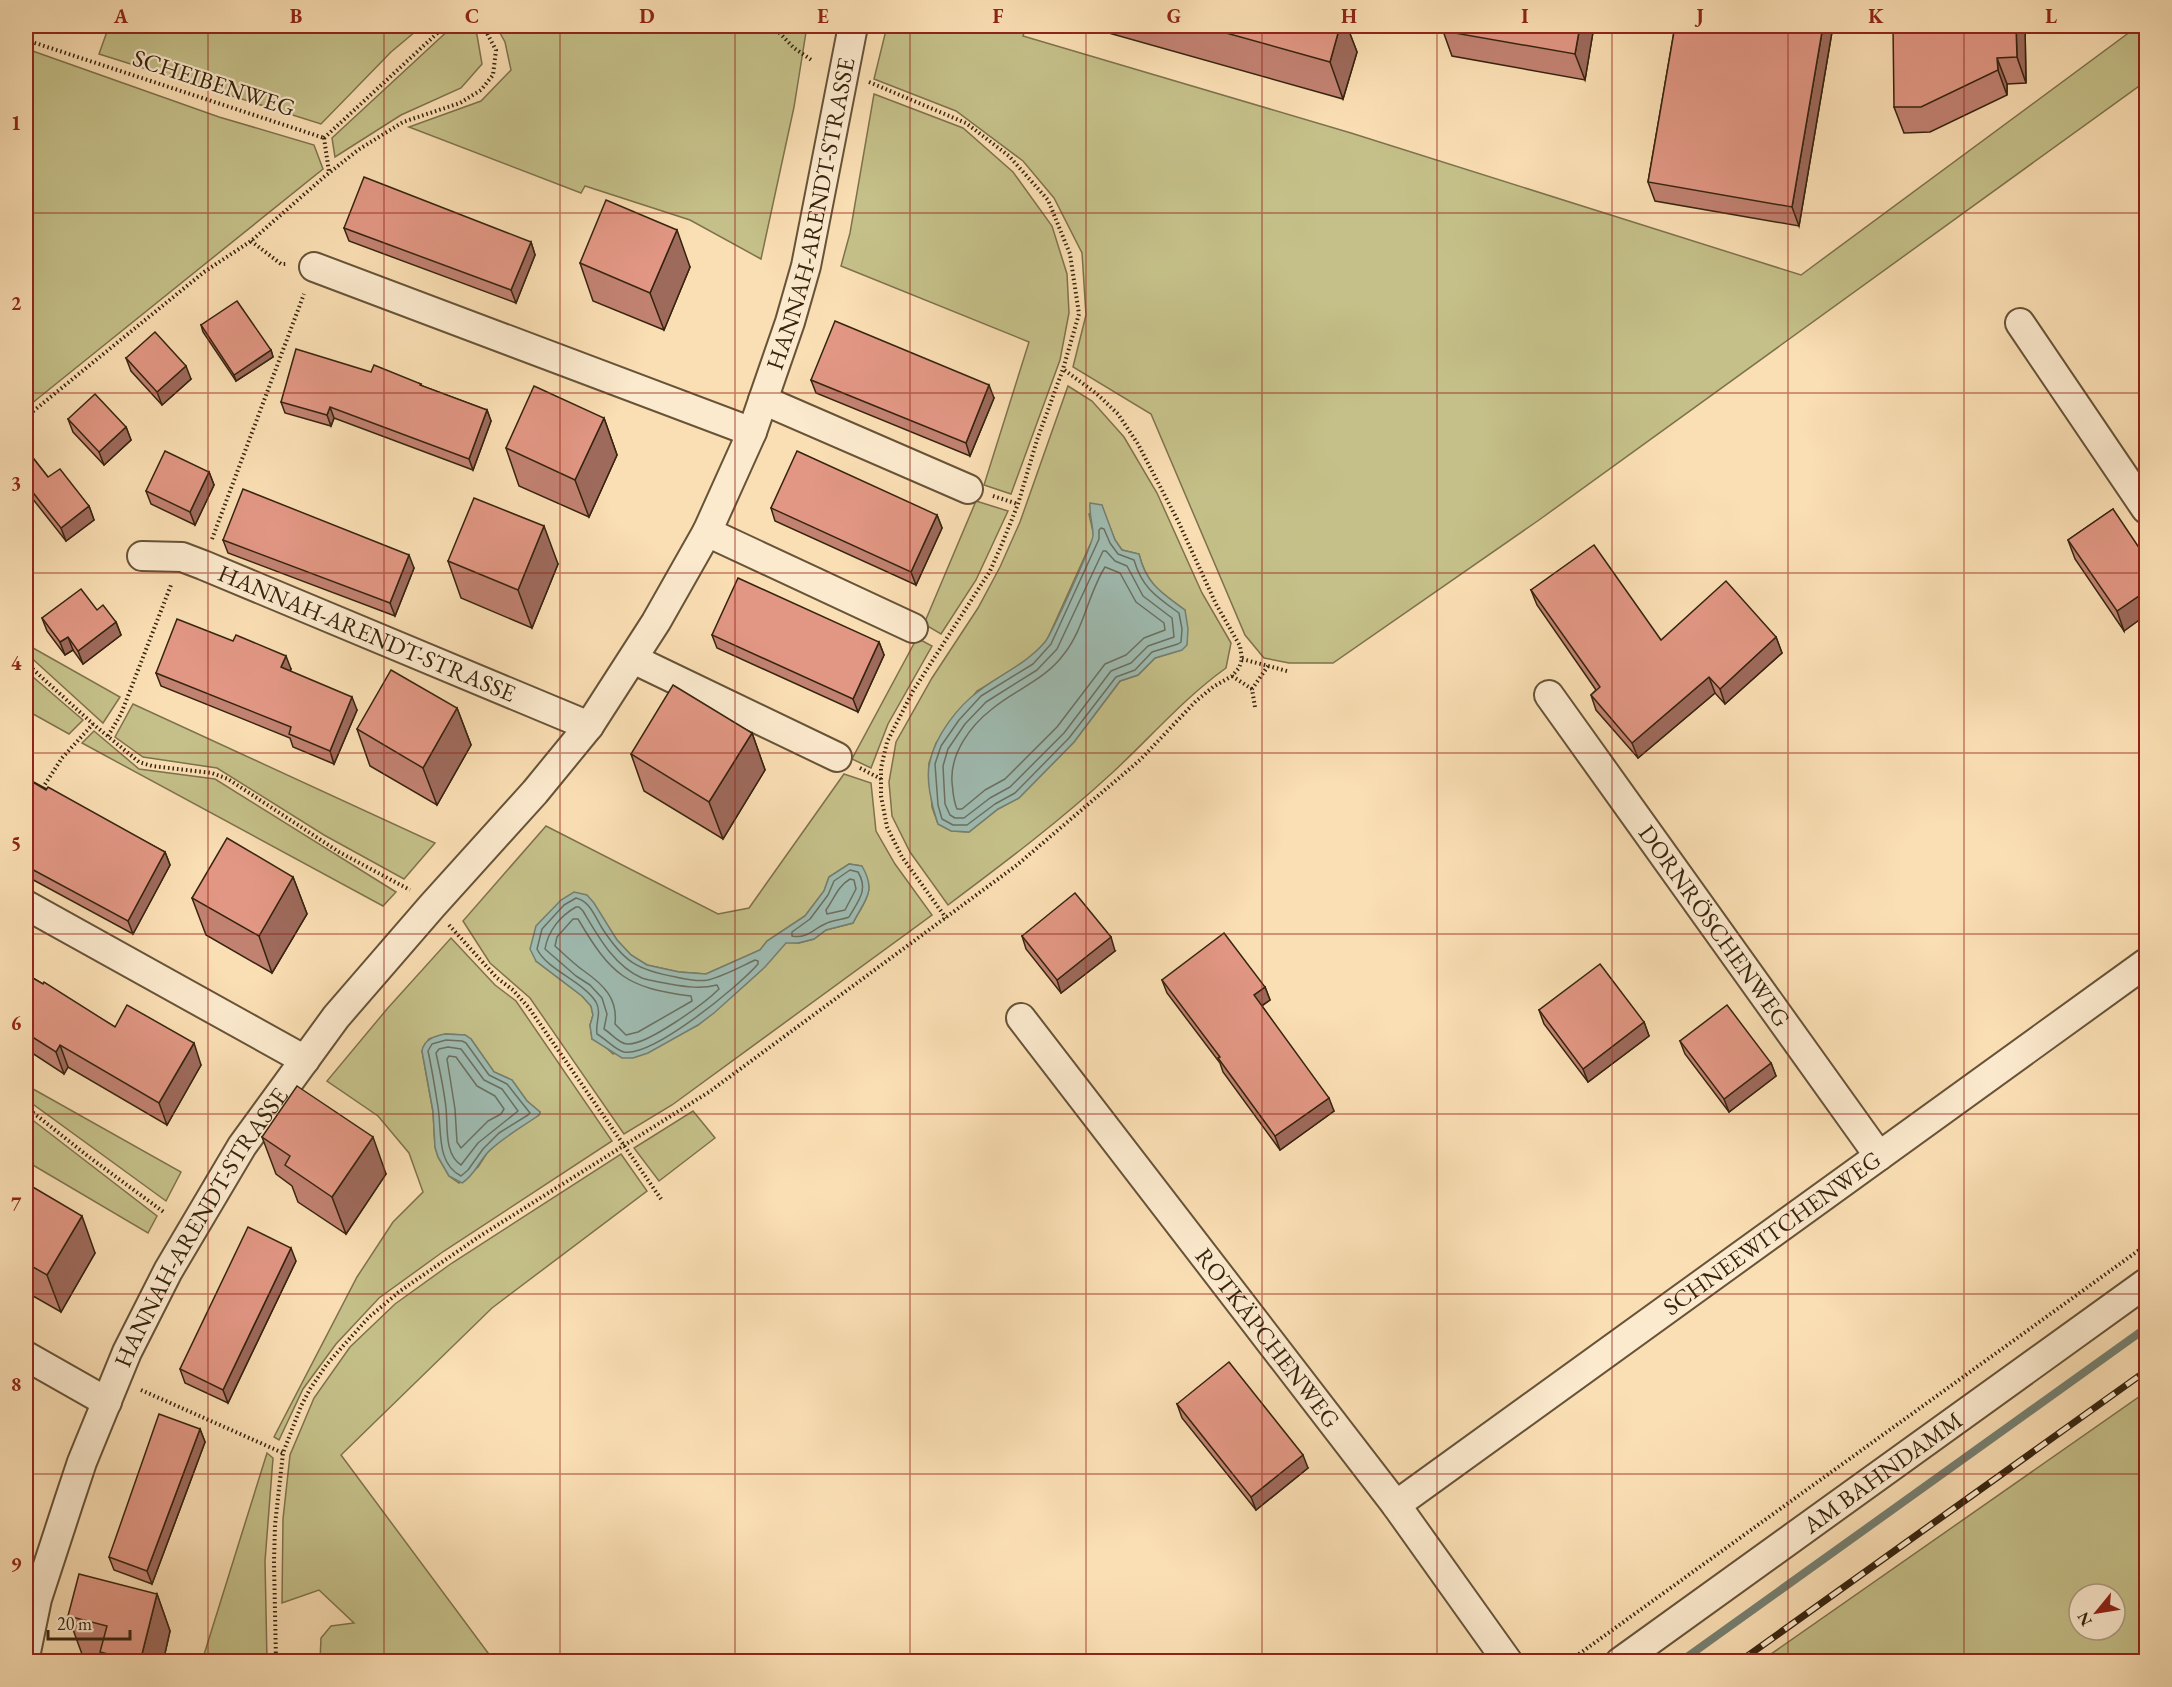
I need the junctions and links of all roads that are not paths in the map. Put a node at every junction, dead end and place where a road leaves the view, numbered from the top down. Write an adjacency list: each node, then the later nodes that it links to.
1 (853, 26): 4 (street, HANNAH-ARENDT-STRASSE)
2 (314, 267): 5 (street)
3 (2020, 323): 7 (street)
4 (763, 400): 5 (street, HANNAH-ARENDT-STRASSE); 6 (street, HANNAH-ARENDT-STRASSE)
5 (752, 432): 8 (street, HANNAH-ARENDT-STRASSE)
6 (968, 489)
7 (2146, 509)
8 (707, 532): 10 (street); 11 (street, HANNAH-ARENDT-STRASSE)
9 (142, 556): 13 (street, HANNAH-ARENDT-STRASSE)
10 (913, 628)
11 (633, 659): 13 (street, HANNAH-ARENDT-STRASSE); 14 (street)
12 (1549, 695): 19 (street, DORNRÖSCHENWEG)
13 (589, 726): 18 (street, HANNAH-ARENDT-STRASSE)
14 (837, 757)
15 (26, 905): 18 (street)
16 (2146, 963): 19 (street, SCHNEEWITCHENWEG)
17 (1021, 1018): 23 (street, ROTKÄPCHENWEG)
18 (305, 1060): 22 (street, HANNAH-ARENDT-STRASSE)
19 (1879, 1156): 23 (street, SCHNEEWITCHENWEG)
20 (2146, 1282): 26 (street, AM BAHNDAMM)
21 (26, 1356): 22 (street)
22 (112, 1391): 24 (street, HANNAH-ARENDT-STRASSE)
23 (1396, 1505): 25 (street, ROTKÄPCHENWEG)
24 (26, 1652)
25 (1508, 1662)
26 (1620, 1662)

